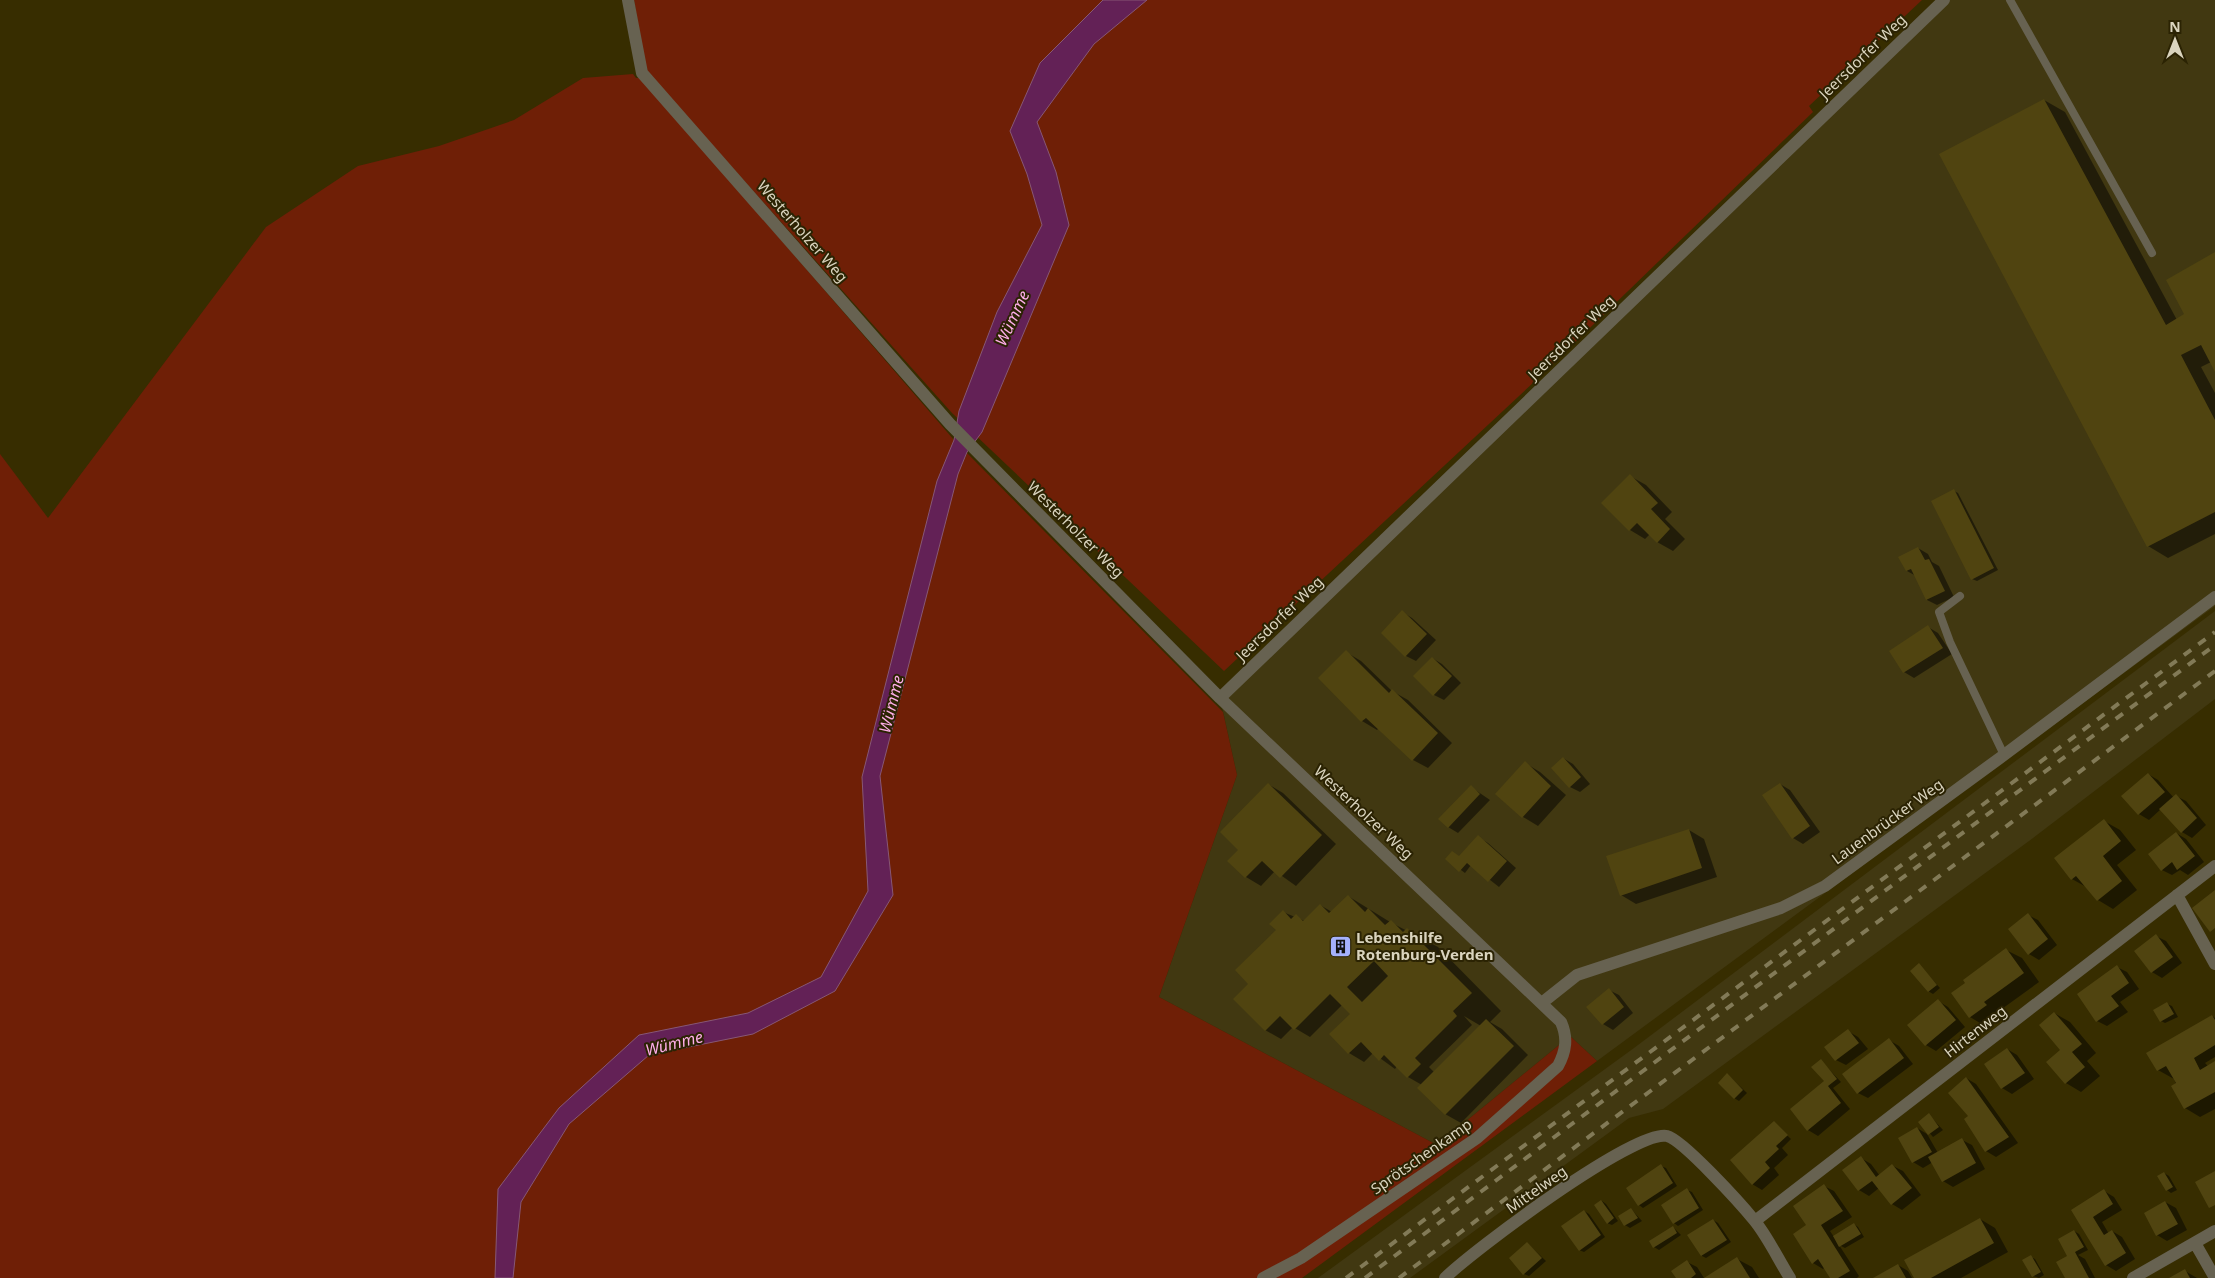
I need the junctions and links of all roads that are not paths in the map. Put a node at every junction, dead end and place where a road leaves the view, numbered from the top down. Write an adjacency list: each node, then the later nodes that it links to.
1 (628, 0): 7 (street, Westerholzer Weg)
2 (1944, 0): 7 (street, Jeersdorfer Weg)
3 (2010, 0): 4 (lane)
4 (2152, 253)
5 (1960, 596): 8 (lane)
6 (2215, 597): 8 (street, Lauenbrücker Weg)
7 (1220, 698): 12 (street, Westerholzer Weg)
8 (2004, 755): 12 (street, Lauenbrücker Weg)
9 (2215, 866): 10 (street, Hirtenweg)
10 (2177, 895): 11 (street); 14 (street, Hirtenweg)
11 (2215, 964)
12 (1543, 1002): 13 (street, Westerholzer Weg)
13 (1566, 1033): 17 (street, Sprötschenkamp)
14 (1755, 1221): 18 (street, Mittelweg); 19 (street)
15 (2215, 1232): 16 (street)
16 (2195, 1243): 20 (street); 21 (street)
17 (1263, 1278)
18 (1445, 1278)
19 (1790, 1278)
20 (2133, 1278)
21 (2215, 1278)

